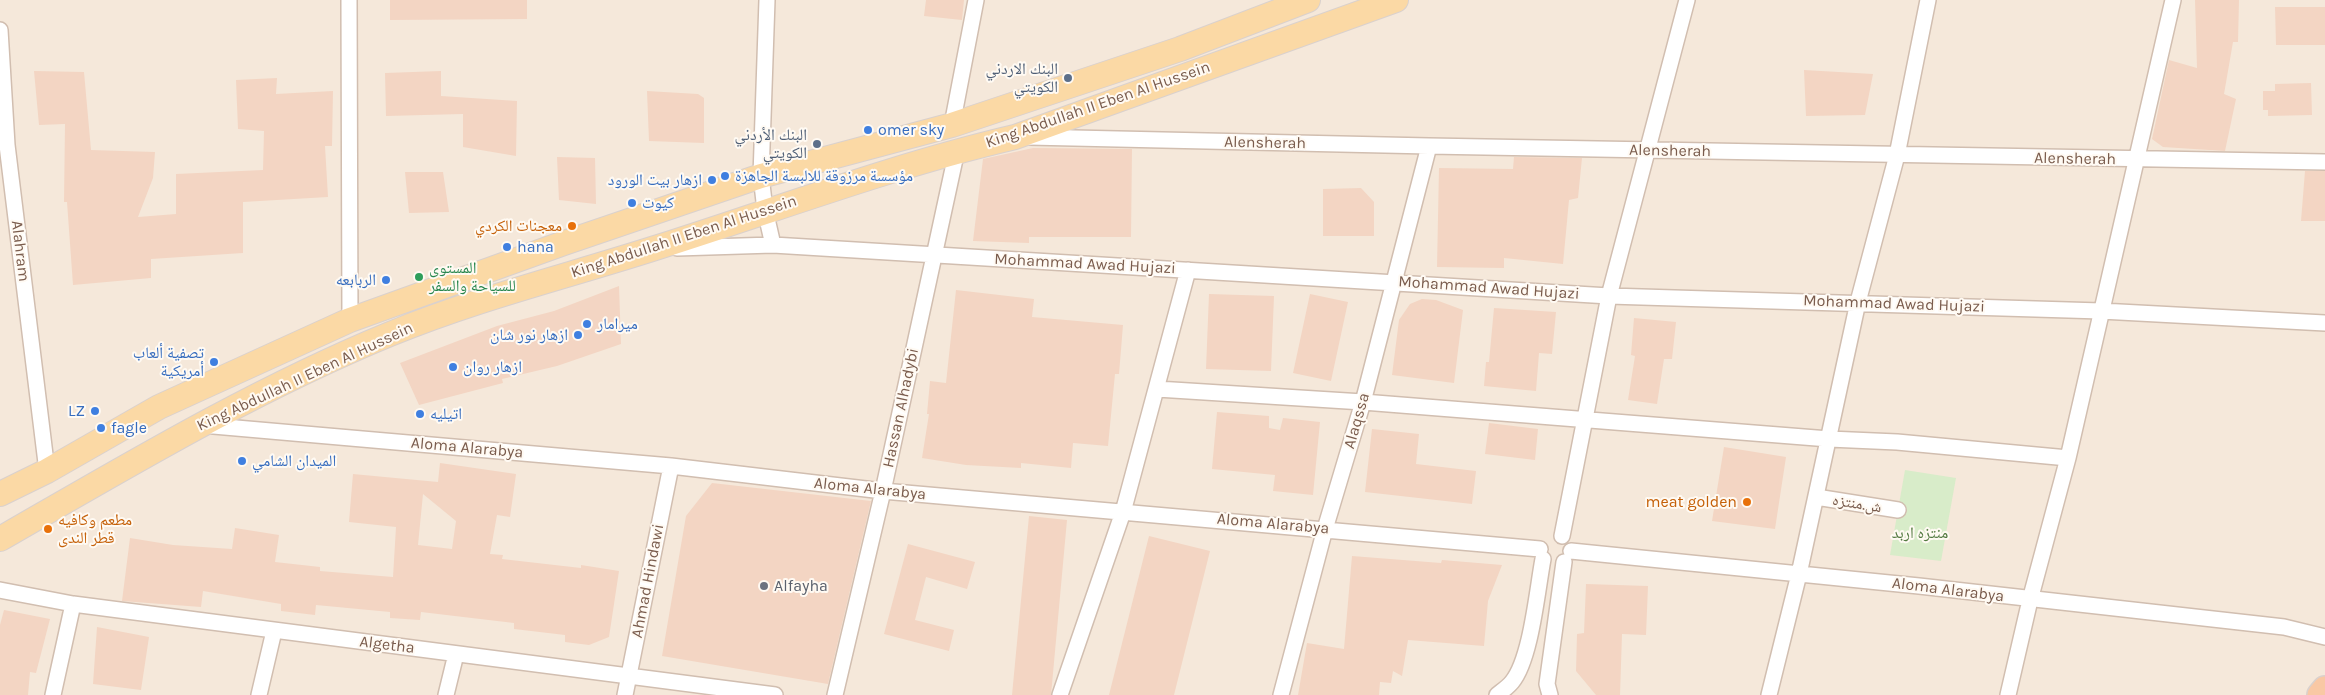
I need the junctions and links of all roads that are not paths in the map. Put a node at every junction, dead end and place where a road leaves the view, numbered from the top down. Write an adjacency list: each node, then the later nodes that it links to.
1 (349, 0): 28 (street)
2 (767, 0): 18 (street)
3 (976, 0): 10 (street)
4 (1308, 0): 10 (main road, King Abdullah II Eben Al Hussein)
5 (1396, 0): 11 (main road, King Abdullah II Eben Al Hussein)
6 (1687, 0): 14 (street)
7 (1928, 0): 15 (street)
8 (2173, 0): 16 (street)
9 (0, 30): 37 (street, Alahram)
10 (952, 125): 18 (main road, King Abdullah II Eben Al Hussein)
11 (1015, 136): 12 (street, Alensherah); 13 (main road, King Abdullah II Eben Al Hussein)
12 (1429, 146): 14 (street, Alensherah); 24 (street, Alaqssa)
13 (957, 150): 19 (main road, King Abdullah II Eben Al Hussein); 22 (street, Hassan Alhadybi)
14 (1647, 150): 15 (street, Alensherah); 25 (street)
15 (1897, 155): 16 (street, Alensherah); 26 (street)
16 (2135, 160): 17 (street, Alensherah); 27 (street)
17 (2325, 162)
18 (761, 176): 19 (street); 28 (main road, King Abdullah II Eben Al Hussein)
19 (765, 210): 20 (street); 21 (main road, King Abdullah II Eben Al Hussein)
20 (773, 245): 21 (street, Mohammad Awad Hujazi); 22 (street, Mohammad Awad Hujazi)
21 (653, 249): 33 (main road, King Abdullah II Eben Al Hussein)
22 (934, 255): 23 (street, Mohammad Awad Hujazi); 38 (street, Hassan Alhadybi)
23 (1188, 270): 24 (street, Mohammad Awad Hujazi); 30 (street)
24 (1394, 282): 25 (street, Mohammad Awad Hujazi); 31 (street, Alaqssa)
25 (1609, 296): 26 (street, Mohammad Awad Hujazi); 32 (street)
26 (1858, 302): 27 (street, Mohammad Awad Hujazi); 34 (street)
27 (2101, 310): 29 (street, Mohammad Awad Hujazi); 35 (street)
28 (350, 320): 37 (main road, King Abdullah II Eben Al Hussein)
29 (2325, 323)
30 (1157, 390): 31 (street); 42 (street)
31 (1363, 402): 32 (street); 43 (street, Alaqssa)
32 (1584, 420): 34 (street); 44 (street)
33 (200, 425): 36 (street, Aloma Alarabya); 45 (main road, King Abdullah II Eben Al Hussein)
34 (1829, 439): 35 (street); 40 (street)
35 (2068, 458): 50 (street)
36 (670, 466): 38 (street, Aloma Alarabya); 55 (street, Ahmad Hindawi)
37 (47, 471): 39 (main road, King Abdullah II Eben Al Hussein)
38 (883, 491): 42 (street, Aloma Alarabya); 62 (street, Hassan Alhadybi)
39 (0, 494)
40 (1816, 497): 41 (street, ش.منتزه); 48 (street)
41 (1898, 510)
42 (1123, 512): 43 (street, Aloma Alarabya); 63 (street)
43 (1325, 529): 46 (street, Aloma Alarabya); 64 (street, Alaqssa)
44 (1562, 536): 46 (street); 47 (street)
45 (0, 539)
46 (1541, 554): 47 (street); 65 (street)
47 (1568, 557): 48 (street, Aloma Alarabya); 66 (street)
48 (1799, 574): 50 (street, Aloma Alarabya); 67 (street)
49 (0, 590): 51 (street, Algetha)
50 (2030, 600): 53 (street, Aloma Alarabya); 68 (street)
51 (73, 604): 52 (street, Algetha); 57 (street)
52 (274, 630): 54 (street, Algetha); 58 (street)
53 (2325, 637)
54 (456, 654): 55 (street, Algetha); 59 (street)
55 (629, 676): 60 (street, Ahmad Hindawi); 61 (street, Algetha)
56 (2325, 689): 69 (highway)
57 (53, 695)
58 (258, 695)
59 (446, 695)
60 (625, 695)
61 (775, 695)
62 (835, 695)
63 (1060, 695)
64 (1281, 695)
65 (1497, 695)
66 (1550, 695)
67 (1769, 695)
68 (2008, 695)
69 (2320, 695)

